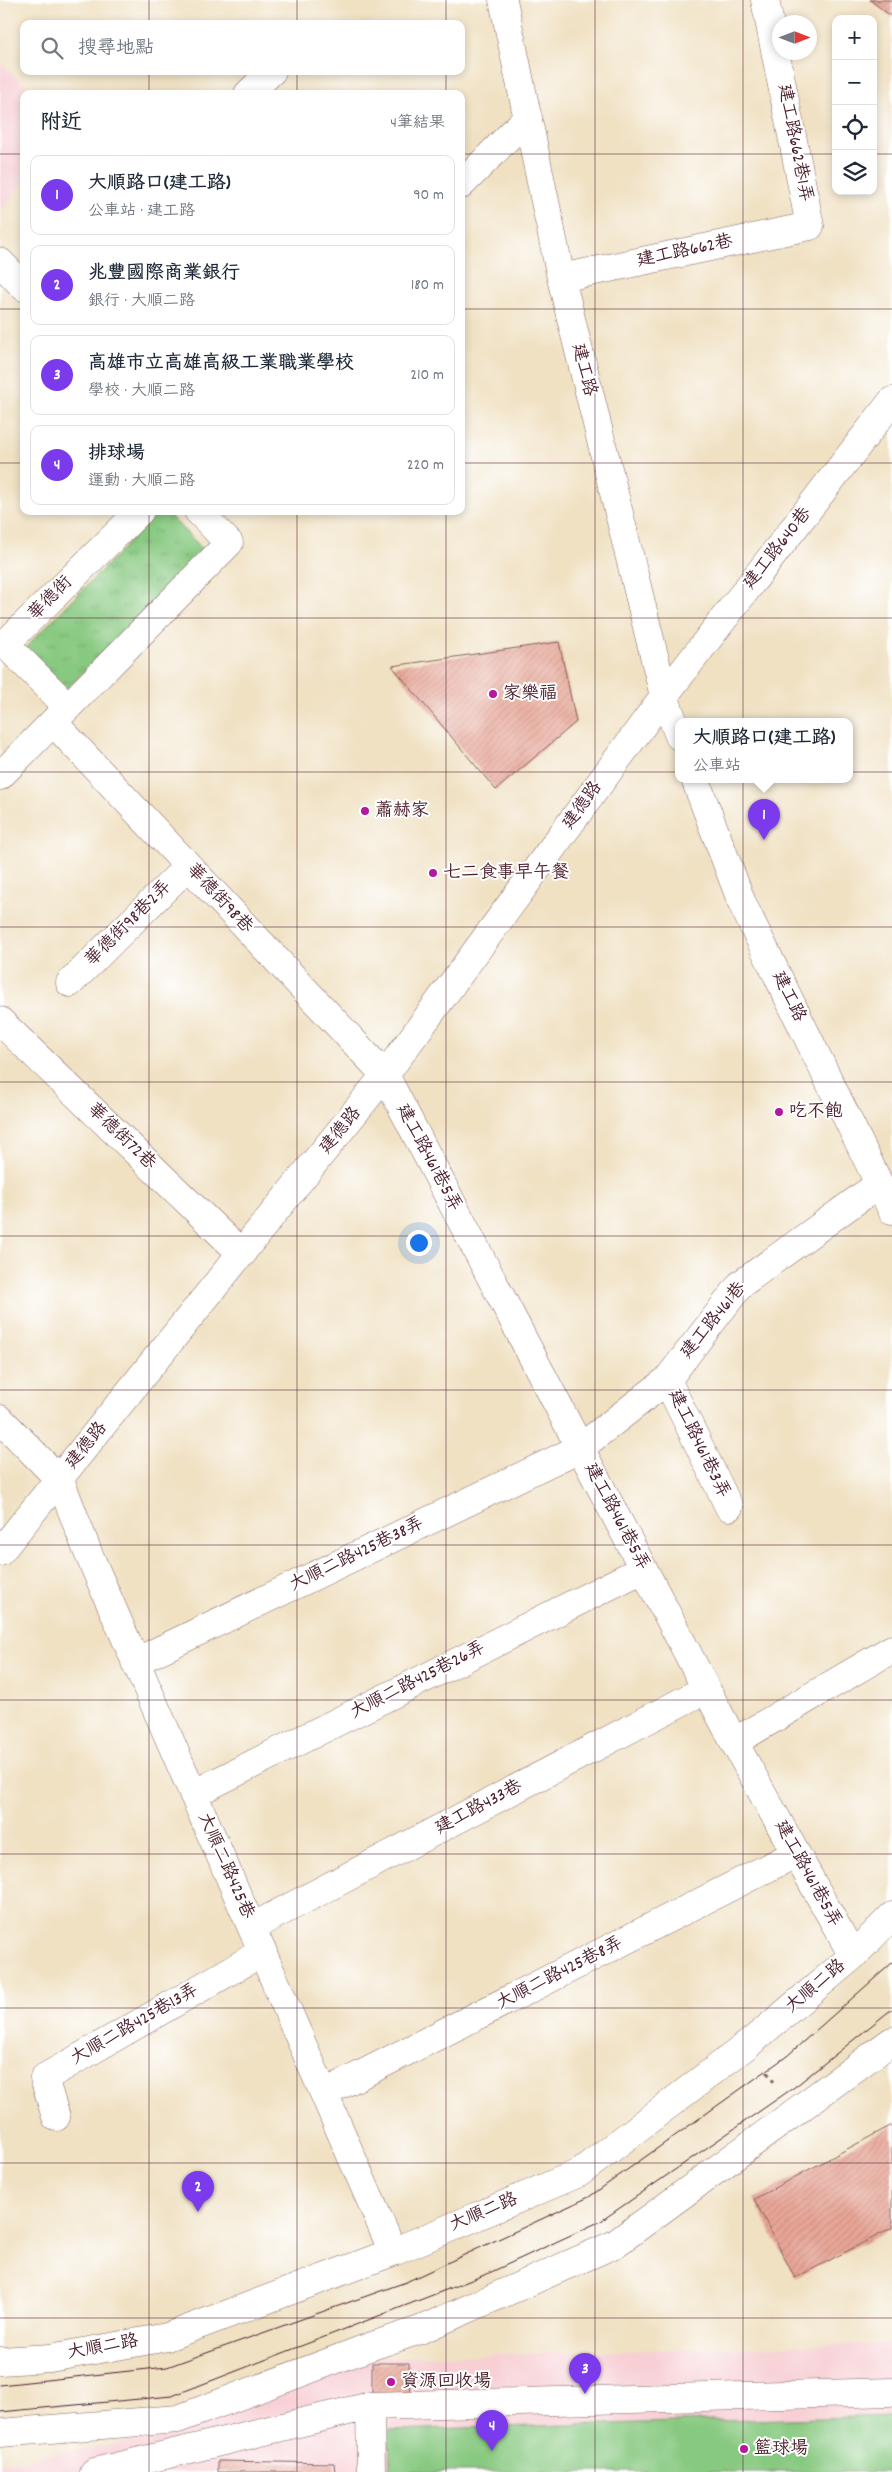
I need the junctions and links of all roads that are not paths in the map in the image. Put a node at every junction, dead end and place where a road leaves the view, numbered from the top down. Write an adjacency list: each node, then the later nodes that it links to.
1 (503, 0): 5 (street, 建工路)
2 (766, 0): 7 (street, 建工路662巷1弄)
3 (268, 75): 4 (street)
4 (252, 90)
5 (528, 117): 6 (street); 9 (street, 建工路)
6 (465, 181)
7 (810, 226): 9 (street, 建工路662巷)
8 (0, 262): 10 (street)
9 (561, 278): 14 (street, 建工路)
10 (20, 283)
11 (892, 401): 14 (street, 建工路640巷)
12 (136, 515): 15 (street, 華德街)
13 (202, 515): 15 (street)
14 (664, 696): 16 (street, 建工路); 22 (street, 建德路)
15 (61, 715): 17 (street); 19 (street, 華德街98巷)
16 (675, 725)
17 (0, 776)
18 (697, 783): 23 (street, 建工路)
19 (188, 866): 20 (street, 華德街98巷2弄); 22 (street, 華德街98巷)
20 (70, 983)
21 (0, 1021): 25 (street, 華德街72巷)
22 (385, 1075): 25 (street, 建德路); 28 (street, 建工路461巷5弄)
23 (879, 1184): 24 (street, 建工路); 26 (street, 建工路461巷)
24 (892, 1210)
25 (242, 1254): 29 (street, 建德路)
26 (667, 1380): 28 (street, 建工路461巷); 30 (street, 建工路461巷3弄)
27 (0, 1419): 29 (street)
28 (580, 1448): 32 (street, 建工路461巷5弄); 34 (street, 大順二路425巷38弄)
29 (60, 1480): 31 (street, 建德路); 34 (street, 大順二路425巷)
30 (729, 1507)
31 (0, 1552)
32 (643, 1569): 35 (street, 建工路461巷5弄); 37 (street, 大順二路425巷26弄)
33 (892, 1649): 36 (street)
34 (135, 1662): 37 (street, 大順二路425巷)
35 (706, 1689): 36 (street, 建工路461巷5弄); 40 (street, 建工路433巷)
36 (734, 1742): 38 (street, 建工路461巷5弄)
37 (193, 1794): 40 (street, 大順二路425巷)
38 (795, 1854): 42 (street, 建工路461巷5弄); 44 (street, 大順二路425巷8弄)
39 (892, 1916): 42 (street, 大順二路)
40 (252, 1927): 41 (street, 大順二路425巷)
41 (263, 1952): 44 (street, 大順二路425巷); 45 (street, 大順二路425巷13弄)
42 (853, 1956): 46 (street, 大順二路)
43 (892, 2041): 50 (street)
44 (325, 2093): 46 (street, 大順二路425巷)
45 (56, 2117)
46 (393, 2252): 47 (street, 大順二路)
47 (0, 2361)
48 (892, 2392): 49 (street)
49 (370, 2406): 51 (street); 53 (street)
50 (0, 2433)
51 (159, 2465): 52 (street)
52 (94, 2472)
53 (371, 2472)

